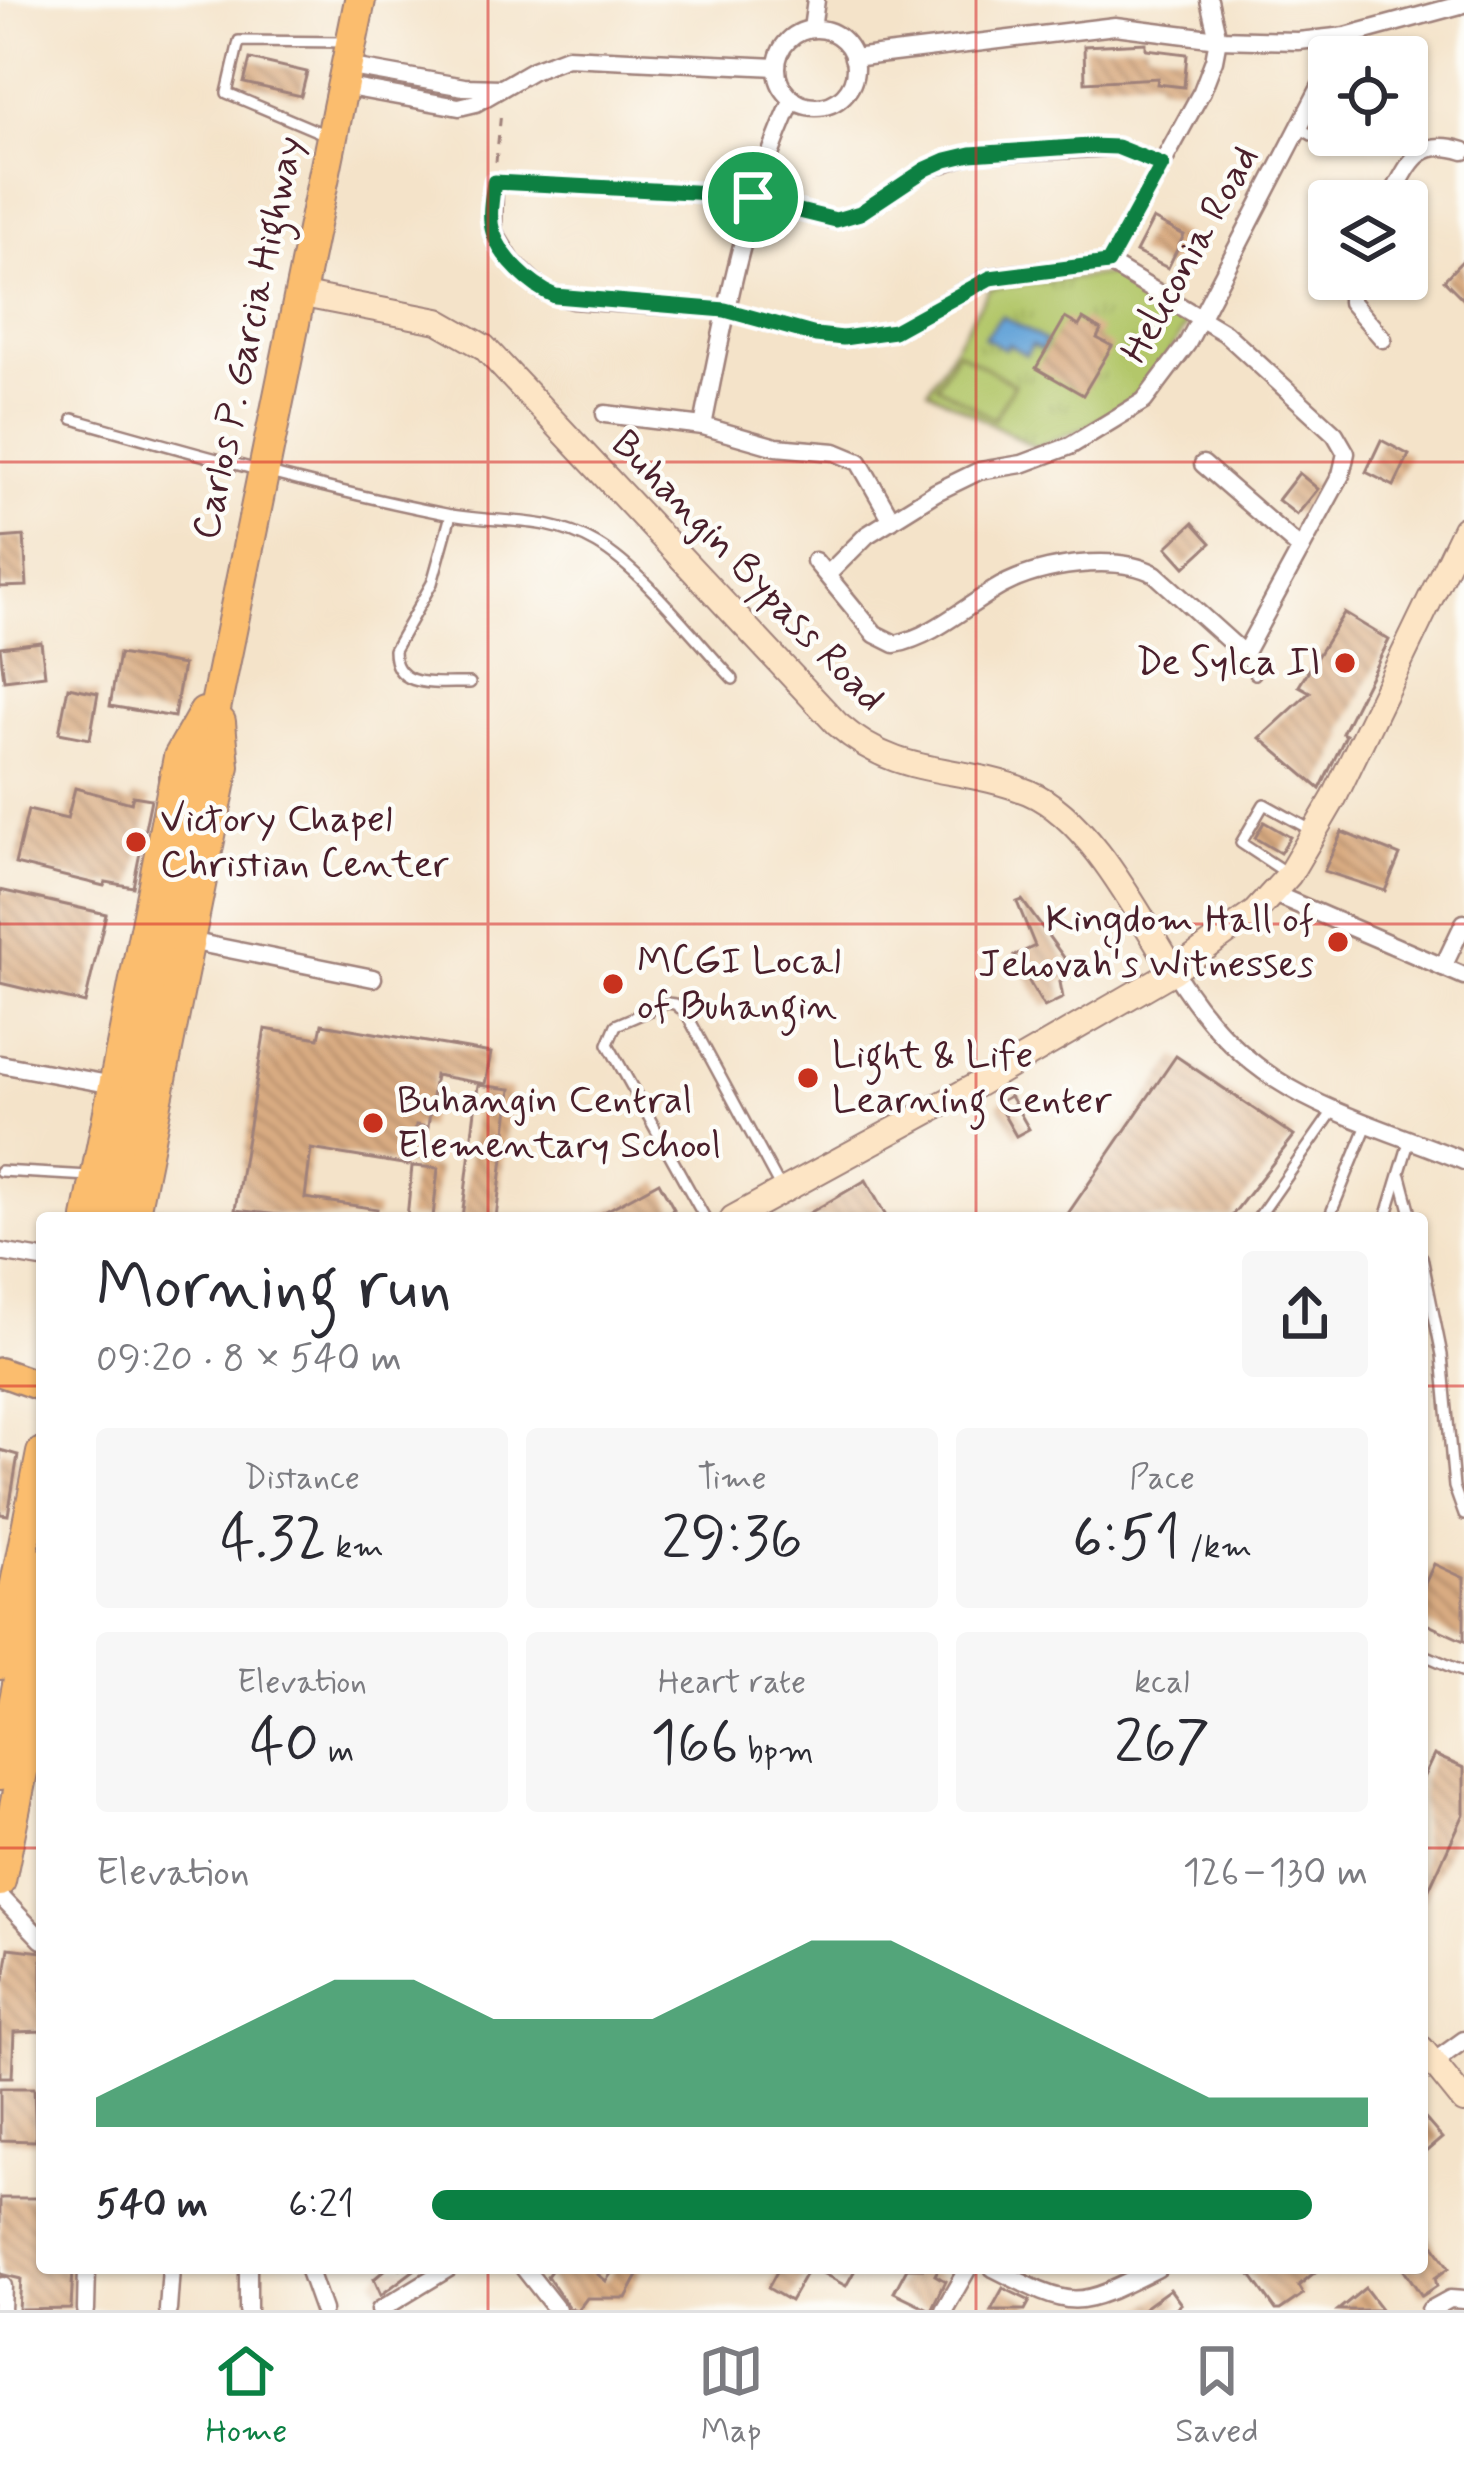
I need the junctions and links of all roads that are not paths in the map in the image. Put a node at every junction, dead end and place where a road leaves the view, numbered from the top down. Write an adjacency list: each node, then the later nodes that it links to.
1 (360, 0): 10 (highway, Carlos P. Garcia Highway)
2 (816, 0): 5 (street)
3 (1209, 0): 7 (street)
4 (1464, 4): 6 (street)
5 (812, 29): 9 (street); 11 (street)
6 (1346, 36)
7 (1218, 38): 8 (street); 9 (street); 21 (street)
8 (1308, 40)
9 (854, 58): 14 (street)
10 (346, 65): 12 (street); 15 (street); 19 (highway, Carlos P. Garcia Highway); 19 (lane)
11 (777, 67): 13 (street); 14 (street)
12 (436, 82): 13 (street); 15 (street)
13 (502, 88): 15 (street)
14 (794, 99): 23 (street)
15 (432, 103)
16 (1308, 111): 17 (street, Heliconia Road)
17 (1299, 128): 18 (lane); 28 (street, Heliconia Road)
18 (1308, 133)
19 (331, 137): 25 (highway, Carlos P. Garcia Highway)
20 (1464, 151): 22 (street)
21 (1162, 165): 23 (street); 24 (street)
22 (1402, 180)
23 (753, 197): 27 (street); 27 (street)
24 (1108, 263): 27 (street); 28 (street)
25 (298, 294): 34 (highway, Carlos P. Garcia Highway); 49 (main road, Buhangin Bypass Road)
26 (1351, 300): 29 (street)
27 (725, 310): 32 (street)
28 (1202, 316): 36 (street, Heliconia Road); 38 (street)
29 (1383, 339)
30 (605, 414): 32 (street)
31 (73, 419): 34 (lane)
32 (704, 426): 36 (street)
33 (1203, 464): 38 (street)
34 (261, 472): 35 (lane); 43 (highway, Carlos P. Garcia Highway)
35 (451, 515): 41 (lane); 42 (lane)
36 (892, 520): 39 (street, Heliconia Road)
37 (1464, 529): 44 (main road)
38 (1301, 549): 39 (street)
39 (1244, 654): 40 (lane)
40 (1255, 674)
41 (733, 679)
42 (470, 683)
43 (217, 692): 47 (highway, Carlos P. Garcia Highway); 53 (highway, Carlos P. Garcia Highway); 63 (highway, Carlos P. Garcia Highway)
44 (1315, 833): 45 (main road); 45 (lane)
45 (1281, 884): 48 (street); 49 (main road)
46 (1464, 923): 48 (street)
47 (189, 941): 51 (street); 64 (highway, Carlos P. Garcia Highway)
48 (1443, 967): 50 (street)
49 (1174, 971): 54 (street); 61 (main road)
50 (1464, 976)
51 (373, 978)
52 (0, 1064): 53 (street)
53 (114, 1085): 60 (highway, Carlos P. Garcia Highway)
54 (1333, 1111): 55 (street); 67 (lane)
55 (1367, 1125): 56 (street); 68 (lane)
56 (1409, 1139): 57 (street); 59 (lane)
57 (1464, 1161)
58 (0, 1171): 60 (lane)
59 (1400, 1171): 69 (lane); 70 (lane)
60 (97, 1176): 62 (highway, Carlos P. Garcia Highway)
61 (783, 1191): 65 (lane); 66 (main road)
62 (89, 1212)
63 (112, 1212)
64 (134, 1212)
65 (702, 1212)
66 (744, 1212)
67 (1262, 1212)
68 (1331, 1212)
69 (1388, 1212)
70 (1410, 1212)
71 (0, 1252): 72 (street)
72 (36, 1257)
73 (1428, 1286): 77 (lane)
74 (0, 1372): 75 (main road)
75 (36, 1385)
76 (36, 1483): 80 (highway)
77 (1464, 1515)
78 (36, 1594): 83 (highway)
79 (1428, 1657): 81 (lane)
80 (0, 1664)
81 (1464, 1672)
82 (36, 1708): 84 (highway)
83 (0, 1775)
84 (0, 1881)
85 (0, 1896): 86 (street)
86 (36, 1934)
87 (1464, 2040): 88 (street)
88 (1429, 2055): 89 (main road)
89 (1464, 2101)
90 (87, 2274): 102 (street)
91 (171, 2274): 103 (street)
92 (248, 2274): 104 (street)
93 (310, 2274): 105 (street)
94 (439, 2274): 106 (street)
95 (529, 2274): 107 (street)
96 (965, 2274): 108 (street)
97 (1003, 2274): 98 (street)
98 (1146, 2274)
99 (3, 2285): 101 (street)
100 (1462, 2299): 109 (street)
101 (2, 2310)
102 (86, 2310)
103 (168, 2310)
104 (248, 2310)
105 (322, 2310)
106 (380, 2310)
107 (557, 2310)
108 (944, 2310)
109 (1430, 2310)

